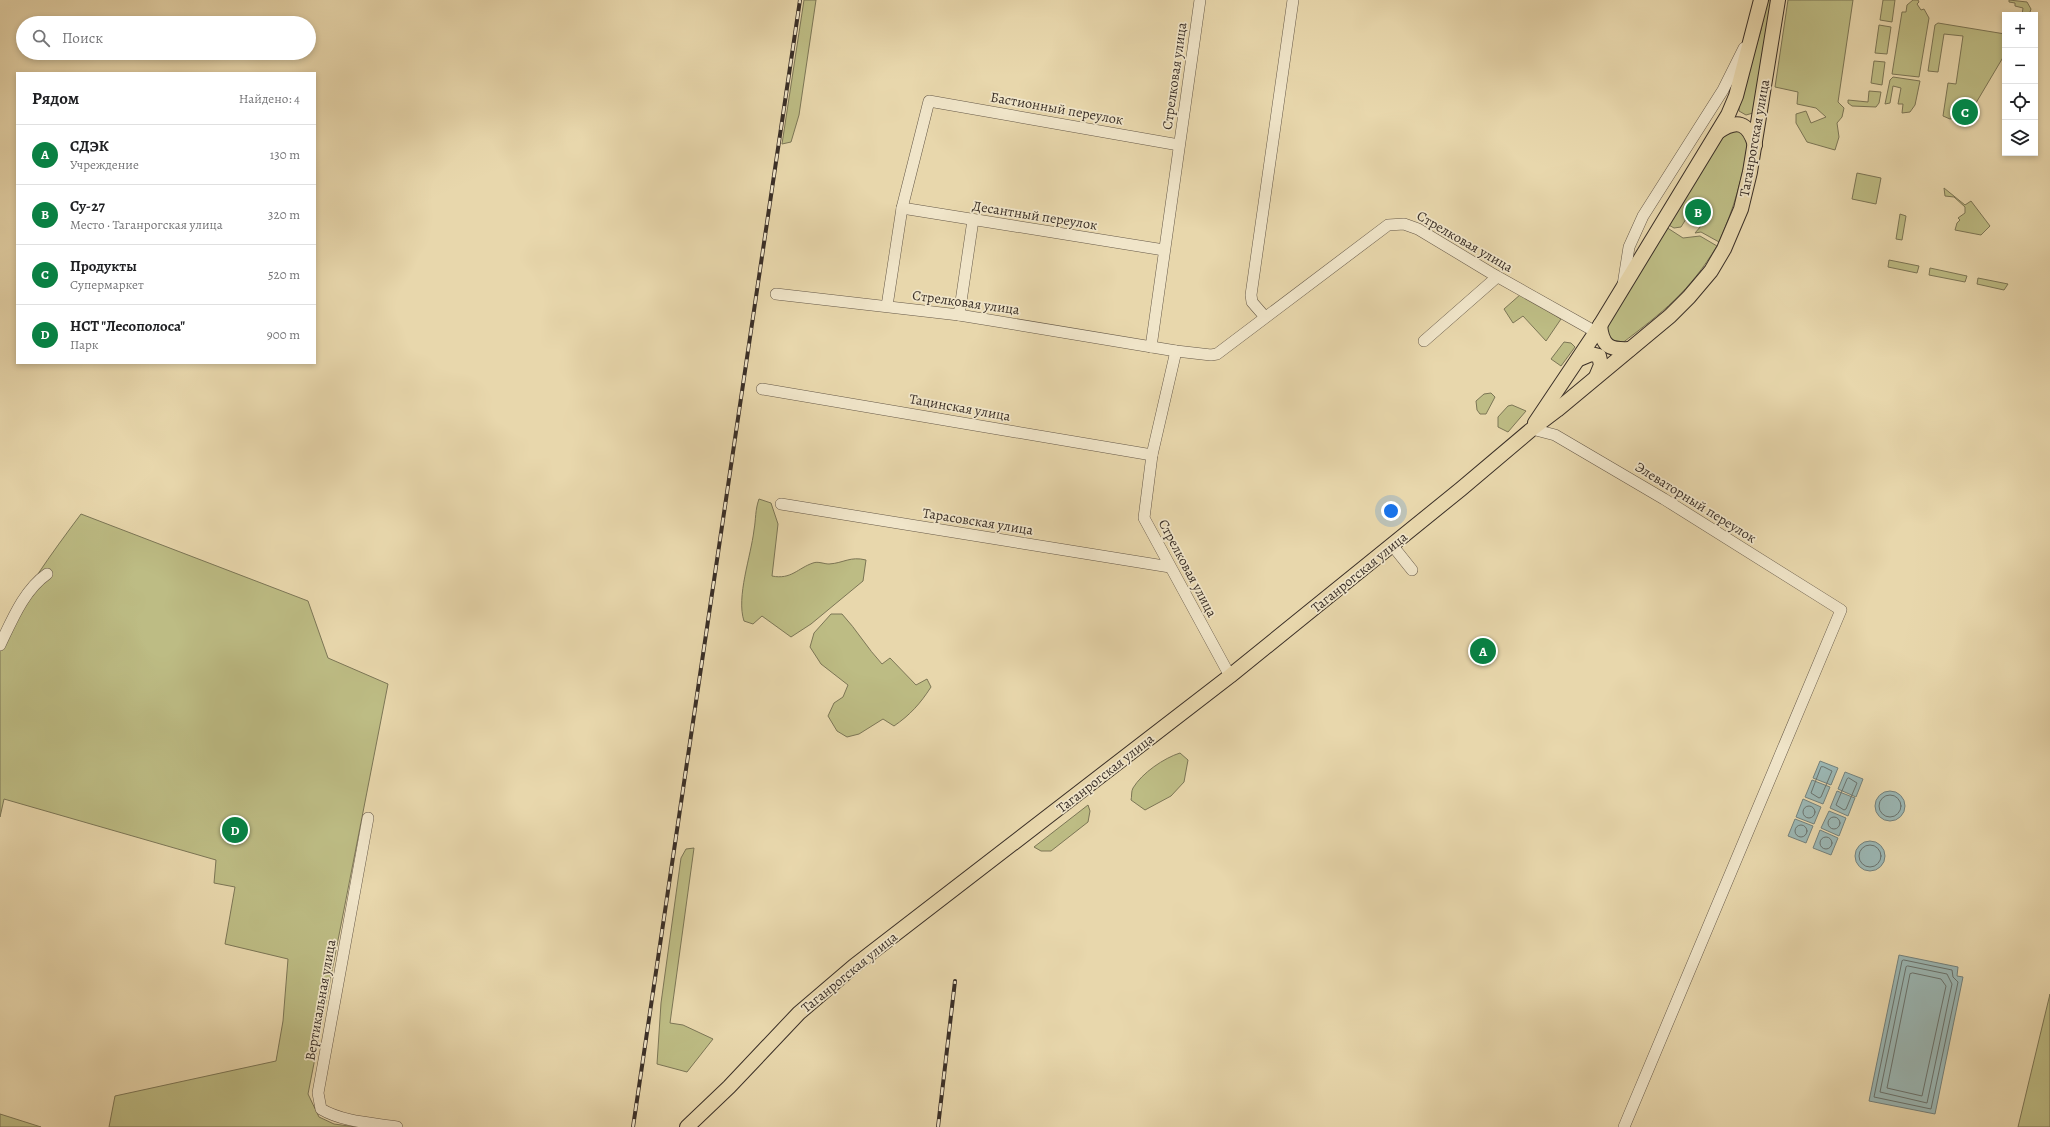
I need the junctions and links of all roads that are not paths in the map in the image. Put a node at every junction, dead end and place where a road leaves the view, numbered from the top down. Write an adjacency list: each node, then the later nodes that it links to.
1 (1200, 0): 9 (street, Стрелковая улица)
2 (1293, 0): 19 (street)
3 (1761, 0): 5 (main road, Таганрогская улица)
4 (1778, 0): 7 (main road, Таганрогская улица)
5 (1755, 28): 6 (main road, Таганрогская улица); 15 (street)
6 (1736, 96): 7 (main road); 8 (main road, Таганрогская улица)
7 (1761, 103): 10 (main road, Таганрогская улица)
8 (1717, 133): 10 (main road); 15 (main road, Таганрогская улица)
9 (1179, 145): 11 (street, Бастионный переулок); 13 (street, Стрелковая улица)
10 (1755, 145): 23 (main road, Таганрогская улица)
11 (902, 208): 12 (street, Десантный переулок); 17 (street)
12 (974, 220): 13 (street, Десантный переулок); 18 (street)
13 (1164, 250): 22 (street, Стрелковая улица)
14 (1497, 277): 19 (street, Стрелковая улица); 20 (street, Стрелковая улица); 21 (street)
15 (1622, 290): 20 (main road, Таганрогская улица)
16 (776, 294): 17 (street, Стрелковая улица)
17 (887, 306): 18 (street, Стрелковая улица)
18 (959, 316): 22 (street, Стрелковая улица)
19 (1265, 317): 24 (street, Стрелковая улица)
20 (1598, 329): 23 (main road); 25 (main road, Таганрогская улица)
21 (1424, 341)
22 (1151, 347): 24 (street, Стрелковая улица)
23 (1630, 349): 26 (main road, Таганрогская улица)
24 (1176, 351): 29 (street, Стрелковая улица)
25 (1579, 359): 26 (main road); 28 (main road, Таганрогская улица)
26 (1596, 377): 28 (main road, Таганрогская улица)
27 (762, 389): 29 (street, Тацинская улица)
28 (1532, 429): 31 (main road, Таганрогская улица); 40 (street, Элеваторный переулок)
29 (1152, 455): 32 (street, Стрелковая улица)
30 (781, 504): 32 (street, Тарасовская улица)
31 (1392, 545): 33 (street); 36 (main road, Таганрогская улица)
32 (1170, 567): 36 (street, Стрелковая улица)
33 (1412, 570)
34 (47, 574): 35 (street)
35 (0, 645)
36 (1230, 676): 39 (main road, Таганрогская улица)
37 (368, 818): 38 (street, Вертикальная улица)
38 (397, 1127)
39 (687, 1127)
40 (1624, 1127)

